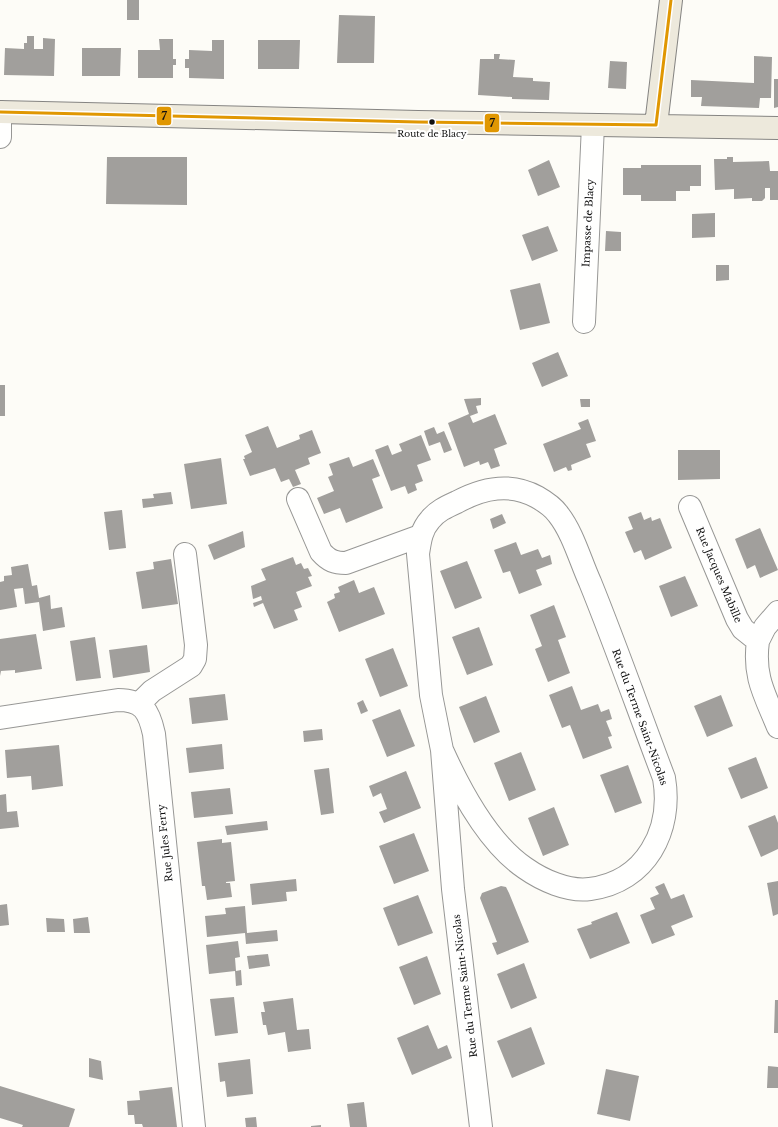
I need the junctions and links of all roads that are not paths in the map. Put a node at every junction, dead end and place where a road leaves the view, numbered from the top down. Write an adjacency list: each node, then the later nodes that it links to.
1 (672, 0): 4 (main road)
2 (0, 112): 3 (main road); 6 (street)
3 (593, 125): 4 (main road); 7 (street, Impasse de Blacy)
4 (656, 125): 5 (main road)
5 (778, 128)
6 (0, 138)
7 (584, 322)
8 (298, 499): 10 (street)
9 (690, 507): 13 (street, Rue Jacques Mabille)
10 (420, 536): 17 (street, Rue du Terme Saint-Nicolas); 17 (street, Rue du Terme Saint-Nicolas)
11 (185, 554): 14 (street)
12 (778, 612): 13 (street)
13 (758, 641): 16 (street)
14 (139, 704): 15 (street); 18 (street, Rue Jules Ferry)
15 (0, 718)
16 (778, 727)
17 (442, 750): 19 (street, Rue du Terme Saint-Nicolas)
18 (194, 1127)
19 (481, 1127)

